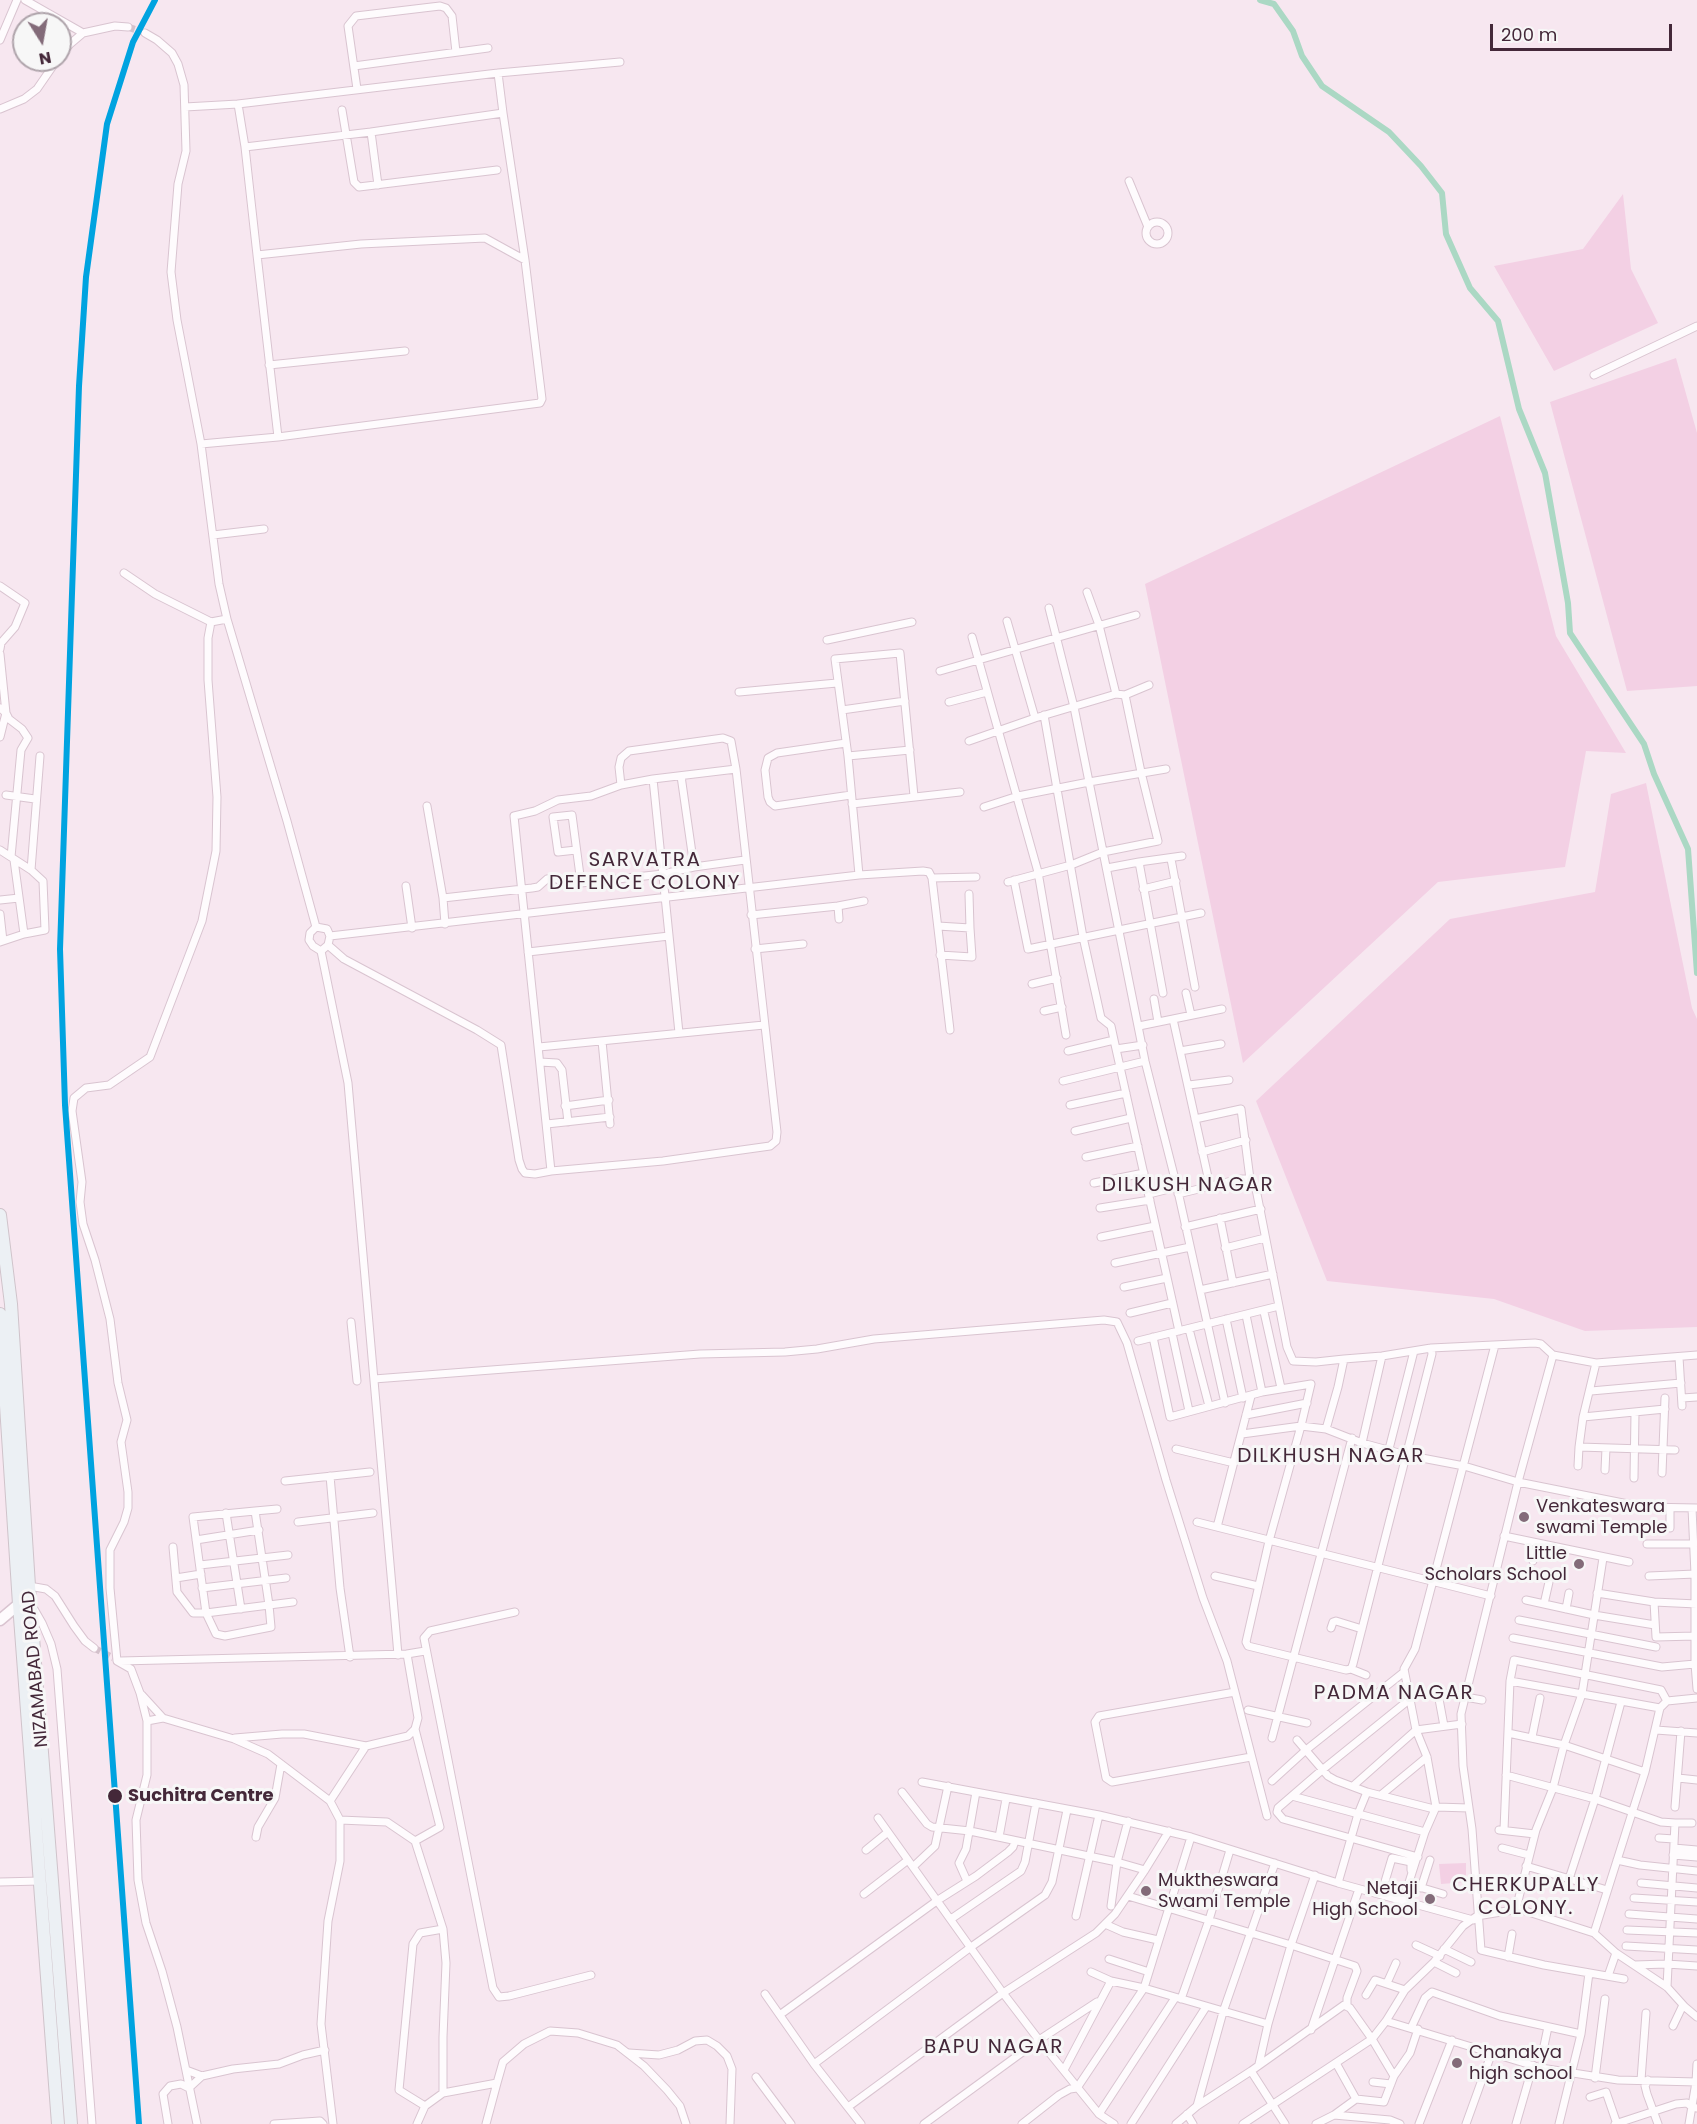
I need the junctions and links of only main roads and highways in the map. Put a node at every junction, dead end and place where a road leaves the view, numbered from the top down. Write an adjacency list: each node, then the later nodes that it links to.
1 (0, 1215): 3 (highway, NIZAMABAD ROAD)
2 (0, 1314): 3 (highway, NIZAMABAD ROAD)
3 (19, 1499): 4 (highway, NIZAMABAD ROAD); 4 (highway, NIZAMABAD ROAD)
4 (25, 1604): 5 (main road); 6 (highway, NIZAMABAD ROAD); 6 (highway, NIZAMABAD ROAD)
5 (0, 1620)
6 (51, 1944): 7 (highway, NIZAMABAD ROAD); 8 (highway, NIZAMABAD ROAD)
7 (58, 2124)
8 (70, 2124)

